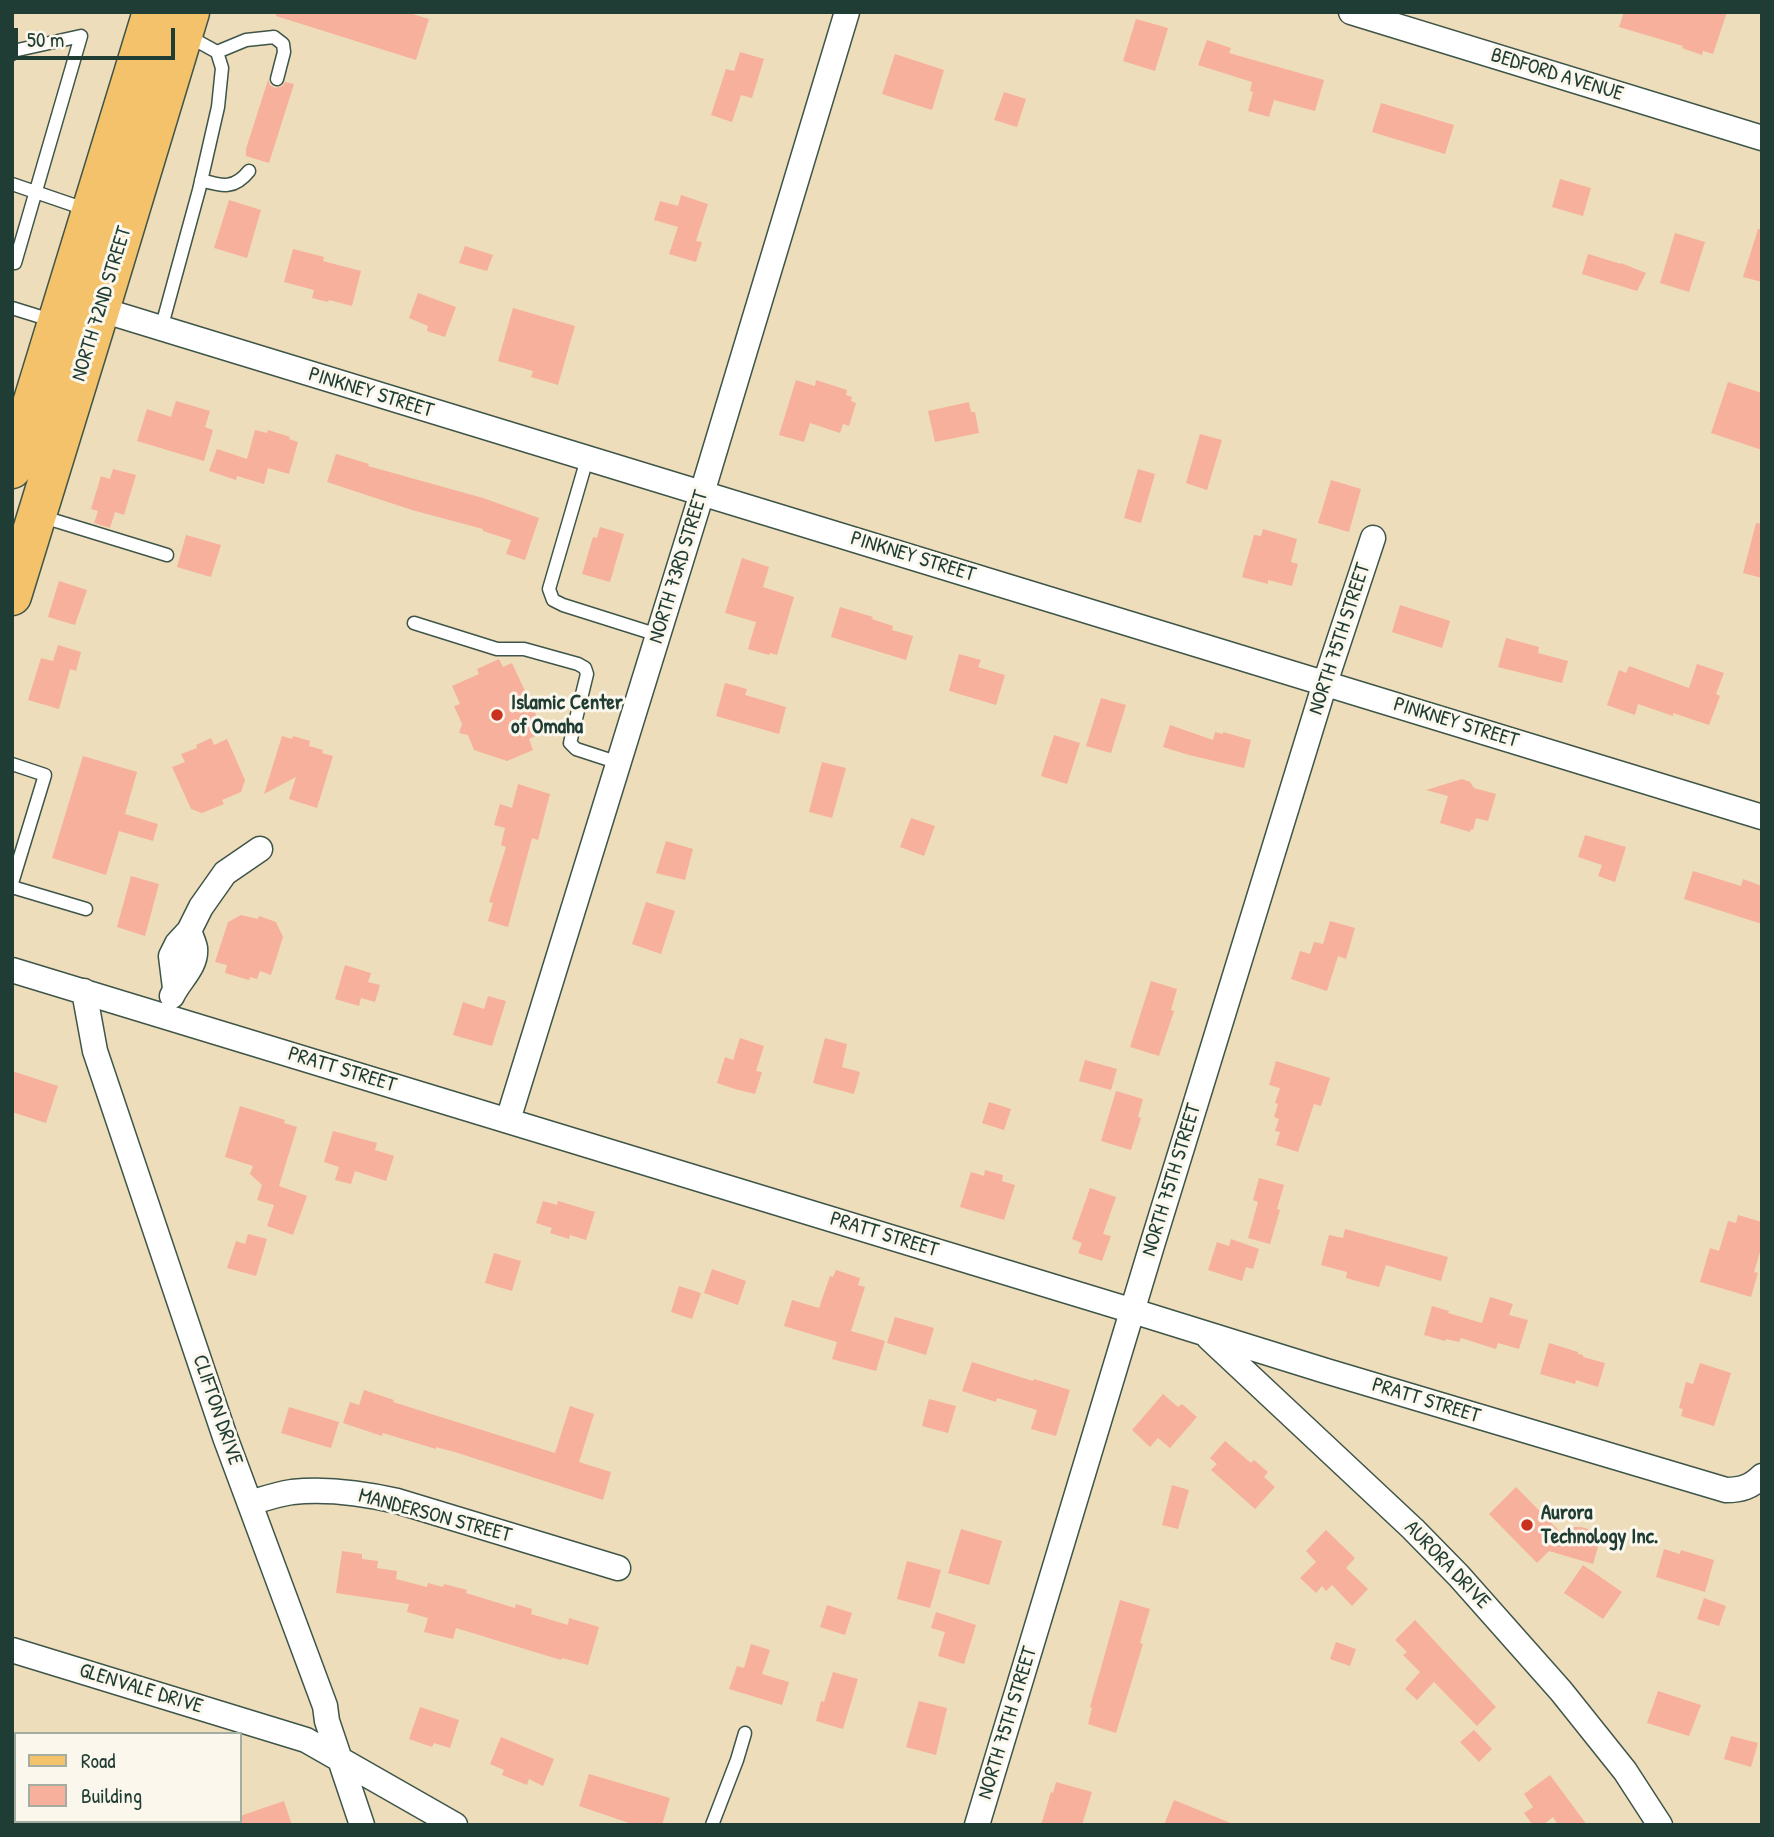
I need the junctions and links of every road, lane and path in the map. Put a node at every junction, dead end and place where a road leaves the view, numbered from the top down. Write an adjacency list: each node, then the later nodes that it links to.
1 (152, 12): 13 (main road, NORTH 72ND STREET)
2 (847, 12): 21 (street, NORTH 73RD STREET)
3 (1351, 12): 8 (street, BEDFORD AVENUE)
4 (186, 23): 5 (lane); 17 (main road, NORTH 72ND STREET)
5 (217, 52): 7 (lane); 10 (lane)
6 (12, 54): 12 (lane)
7 (277, 79)
8 (1762, 138)
9 (249, 171): 10 (lane)
10 (201, 180): 18 (lane)
11 (12, 184): 12 (lane)
12 (35, 192): 13 (lane); 14 (lane)
13 (91, 211): 16 (main road, NORTH 72ND STREET)
14 (12, 262)
15 (12, 308): 16 (lane)
16 (61, 310): 17 (street, PINKNEY STREET); 19 (main road, NORTH 72ND STREET)
17 (100, 310): 18 (street, PINKNEY STREET); 22 (main road, NORTH 72ND STREET)
18 (161, 329): 20 (street, PINKNEY STREET)
19 (15, 450)
20 (587, 458): 21 (street, PINKNEY STREET); 27 (lane)
21 (702, 493): 27 (street, NORTH 73RD STREET); 28 (street, PINKNEY STREET)
22 (37, 516): 24 (lane); 25 (main road, NORTH 72ND STREET)
23 (1373, 538): 28 (street, NORTH 75TH STREET)
24 (167, 555)
25 (12, 596)
26 (414, 623): 29 (lane)
27 (658, 635): 29 (street, NORTH 73RD STREET)
28 (1325, 682): 31 (street, PINKNEY STREET); 39 (street, NORTH 75TH STREET)
29 (619, 763): 38 (street, NORTH 73RD STREET)
30 (12, 764): 33 (lane)
31 (1762, 817)
32 (260, 849): 37 (street)
33 (12, 885): 34 (lane)
34 (86, 909)
35 (12, 971): 36 (street, PRATT STREET)
36 (84, 991): 37 (street, PRATT STREET); 42 (street, CLIFTON DRIVE)
37 (163, 1016): 38 (street, PRATT STREET)
38 (508, 1120): 39 (street, PRATT STREET)
39 (1133, 1311): 40 (street, PRATT STREET); 50 (street, NORTH 75TH STREET)
40 (1203, 1333): 41 (street, PRATT STREET); 51 (street, AURORA DRIVE)
41 (1759, 1479)
42 (250, 1503): 43 (street, MANDERSON STREET); 46 (street, CLIFTON DRIVE)
43 (618, 1568)
44 (12, 1650): 46 (street, GLENVALE DRIVE)
45 (745, 1733): 49 (lane)
46 (342, 1762): 47 (street, CLIFTON DRIVE); 48 (street, GLENVALE DRIVE)
47 (362, 1825)
48 (455, 1825)
49 (712, 1825)
50 (977, 1825)
51 (1660, 1825)

